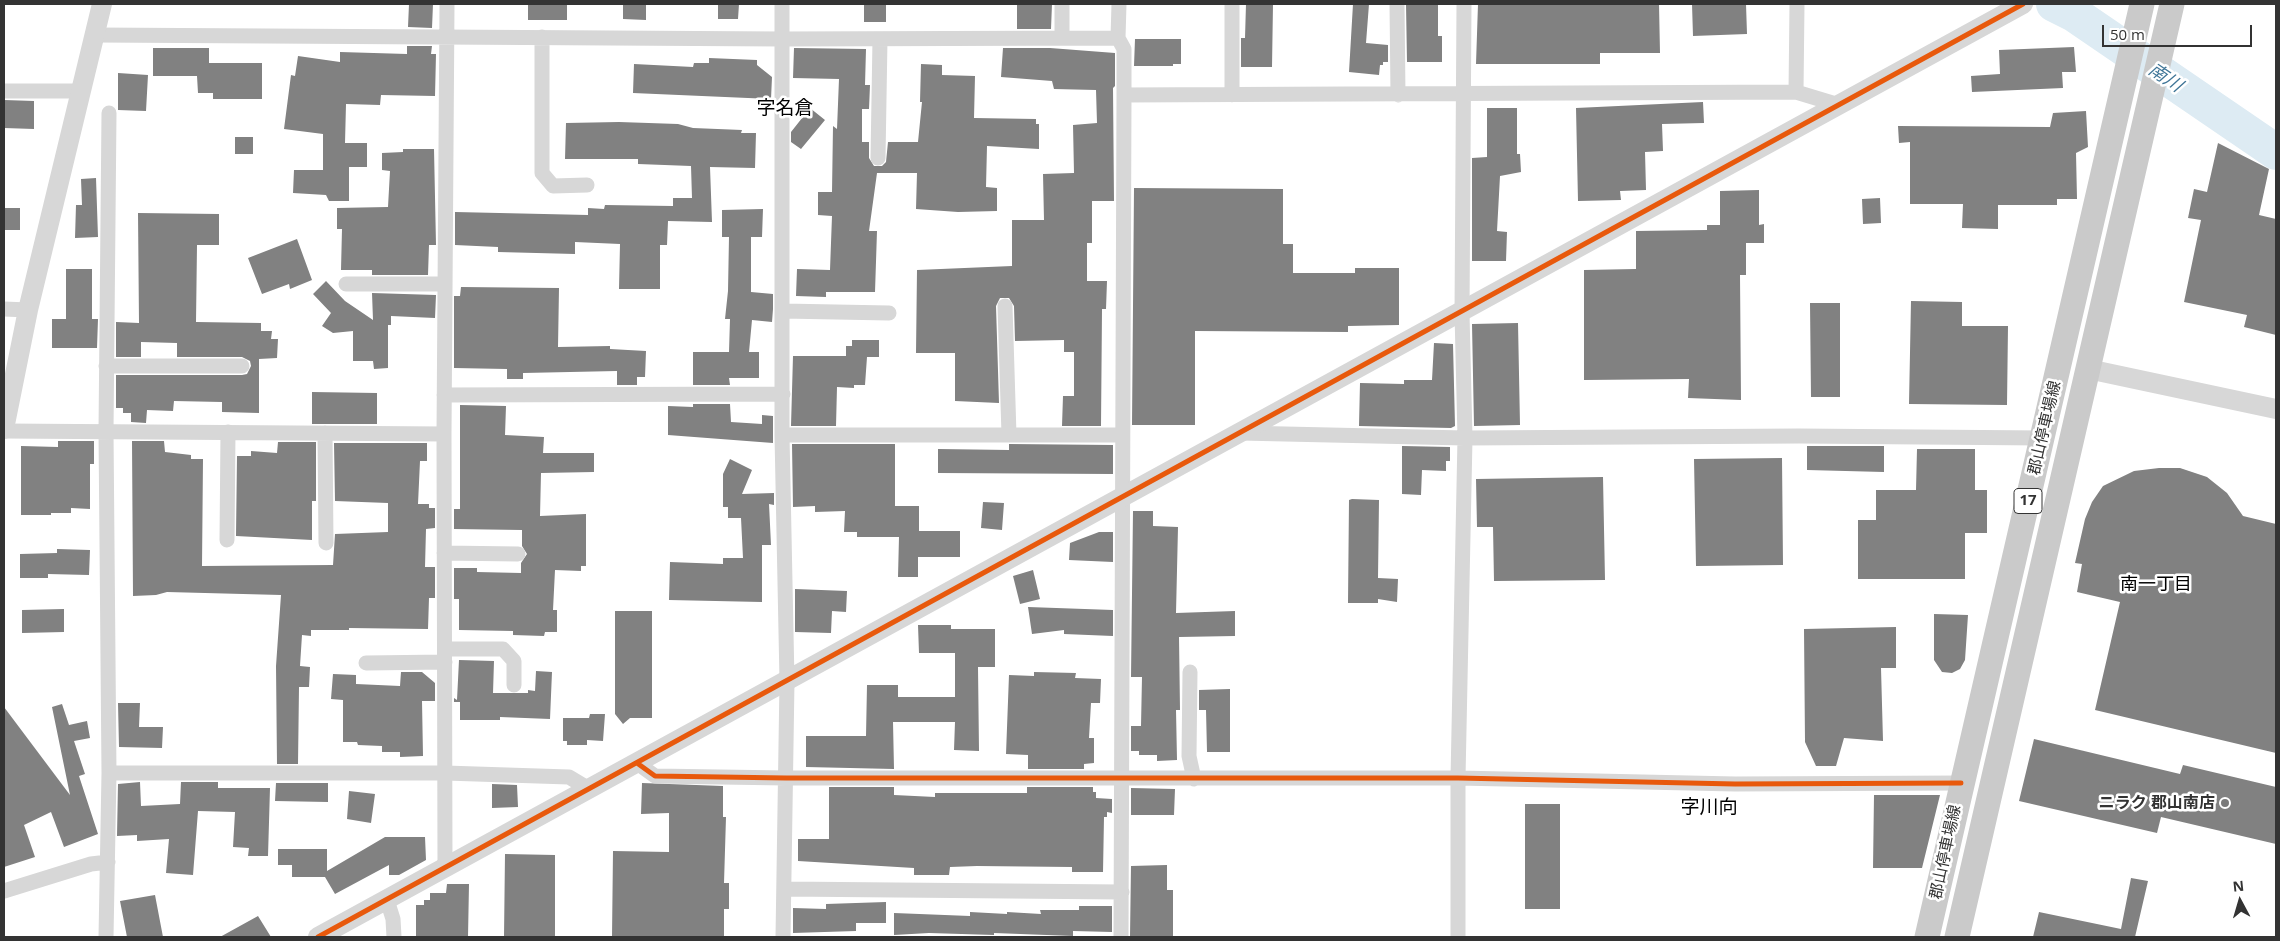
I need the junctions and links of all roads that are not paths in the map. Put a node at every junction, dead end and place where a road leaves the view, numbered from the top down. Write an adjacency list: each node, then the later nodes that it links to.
1 (102, 4): 13 (street)
2 (447, 4): 14 (street)
3 (782, 4): 19 (street)
4 (1062, 4): 16 (street)
5 (1119, 4): 17 (street)
6 (1232, 4): 24 (street)
7 (1397, 4): 25 (street)
8 (1464, 4): 26 (street)
9 (1797, 4): 22 (street)
10 (2023, 4): 27 (street)
11 (2142, 4): 55 (main road, 郡山停車場線 / 17)
12 (2172, 4): 41 (main road, 郡山停車場線 / 17)
13 (95, 35): 14 (street); 21 (street)
14 (446, 36): 15 (street); 32 (street)
15 (542, 36): 19 (street); 30 (street)
16 (1062, 38): 17 (street); 18 (street)
17 (1118, 38): 23 (street)
18 (880, 39): 19 (street); 29 (street)
19 (782, 40): 36 (street)
20 (4, 91): 21 (street)
21 (82, 91): 35 (street)
22 (1796, 92): 26 (street); 27 (street)
23 (1124, 95): 24 (street); 53 (street)
24 (1232, 95): 25 (street)
25 (1398, 95): 26 (street)
26 (1464, 95): 38 (street)
27 (1839, 105): 38 (street)
28 (109, 113): 39 (street)
29 (878, 158)
30 (587, 186)
31 (346, 284): 32 (street)
32 (445, 284): 43 (street)
33 (1005, 306): 52 (street)
34 (4, 309): 35 (street)
35 (28, 310): 45 (street)
36 (783, 311): 37 (street); 42 (street)
37 (889, 313)
38 (1462, 313): 49 (street); 54 (street)
39 (106, 366): 40 (street); 46 (street)
40 (242, 366)
41 (2088, 369): 44 (street); 88 (main road, 郡山停車場線 / 17)
42 (783, 394): 43 (street); 51 (street)
43 (444, 395): 50 (street)
44 (2276, 409)
45 (4, 430): 46 (street)
46 (106, 431): 47 (street); 67 (street)
47 (228, 432): 48 (street); 57 (street)
48 (326, 433): 50 (street); 58 (street)
49 (1240, 433): 54 (street); 56 (street)
50 (444, 434): 59 (street)
51 (782, 435): 52 (street); 64 (street)
52 (1009, 435): 53 (street)
53 (1122, 435): 56 (street)
54 (1465, 438): 55 (street); 71 (street)
55 (2042, 438): 73 (main road, 郡山停車場線 / 17)
56 (1124, 498): 64 (street); 70 (street)
57 (227, 540)
58 (326, 544)
59 (444, 554): 60 (street); 61 (street)
60 (518, 554)
61 (445, 656): 62 (street); 65 (street); 68 (street)
62 (366, 663)
63 (1190, 672): 72 (street)
64 (787, 681): 66 (street); 69 (street)
65 (514, 685)
66 (637, 763): 69 (street); 74 (street)
67 (110, 773): 68 (street); 75 (street)
68 (445, 774): 74 (street); 76 (street)
69 (786, 778): 70 (street); 77 (street)
70 (1122, 778): 72 (street); 79 (street)
71 (1458, 778): 72 (street); 73 (street); 86 (street)
72 (1194, 779)
73 (1962, 783): 87 (main road, 郡山停車場線 / 17)
74 (589, 789): 76 (street)
75 (108, 862): 78 (street); 81 (street)
76 (445, 867): 80 (street)
77 (784, 888): 79 (street); 84 (street)
78 (4, 891)
79 (1122, 892): 85 (street)
80 (387, 900): 82 (street); 83 (street)
81 (106, 937)
82 (318, 937)
83 (394, 937)
84 (783, 937)
85 (1121, 937)
86 (1458, 937)
87 (1928, 937)
88 (1957, 937)

